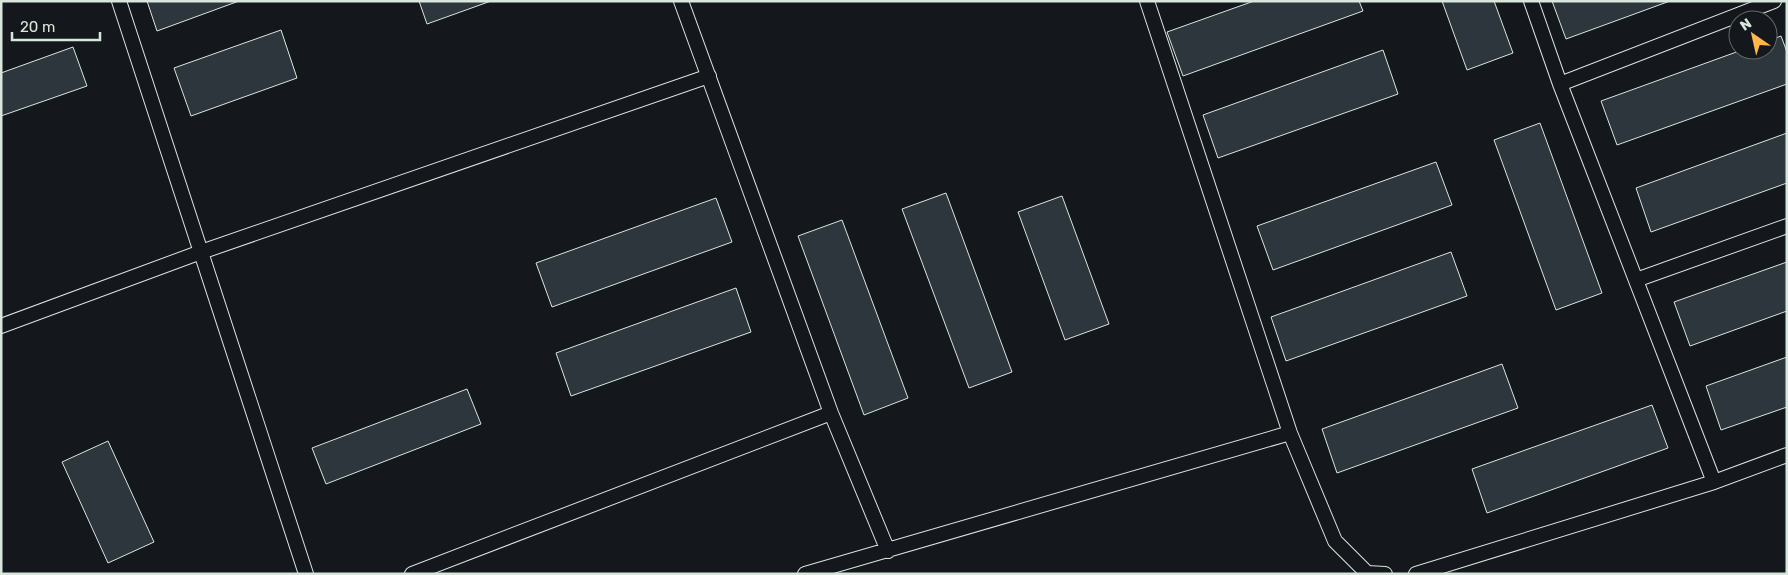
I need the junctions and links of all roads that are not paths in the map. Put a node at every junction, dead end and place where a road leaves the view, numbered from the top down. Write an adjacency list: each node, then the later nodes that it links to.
1 (119, 1): 9 (lane)
2 (681, 1): 6 (lane)
3 (1146, 1): 13 (lane)
4 (1531, 1): 7 (lane)
5 (1774, 1): 7 (lane)
6 (709, 76): 9 (lane); 12 (lane)
7 (1560, 84): 10 (lane)
8 (1787, 226): 10 (lane)
9 (201, 252): 11 (lane); 17 (lane)
10 (1636, 280): 15 (lane)
11 (1, 326)
12 (831, 413): 16 (lane); 18 (lane)
13 (1290, 433): 16 (lane); 20 (lane)
14 (1787, 455): 15 (lane)
15 (1714, 482): 21 (lane)
16 (888, 551): 19 (lane)
17 (306, 574)
18 (412, 574)
19 (804, 574)
20 (1385, 574)
21 (1416, 574)

